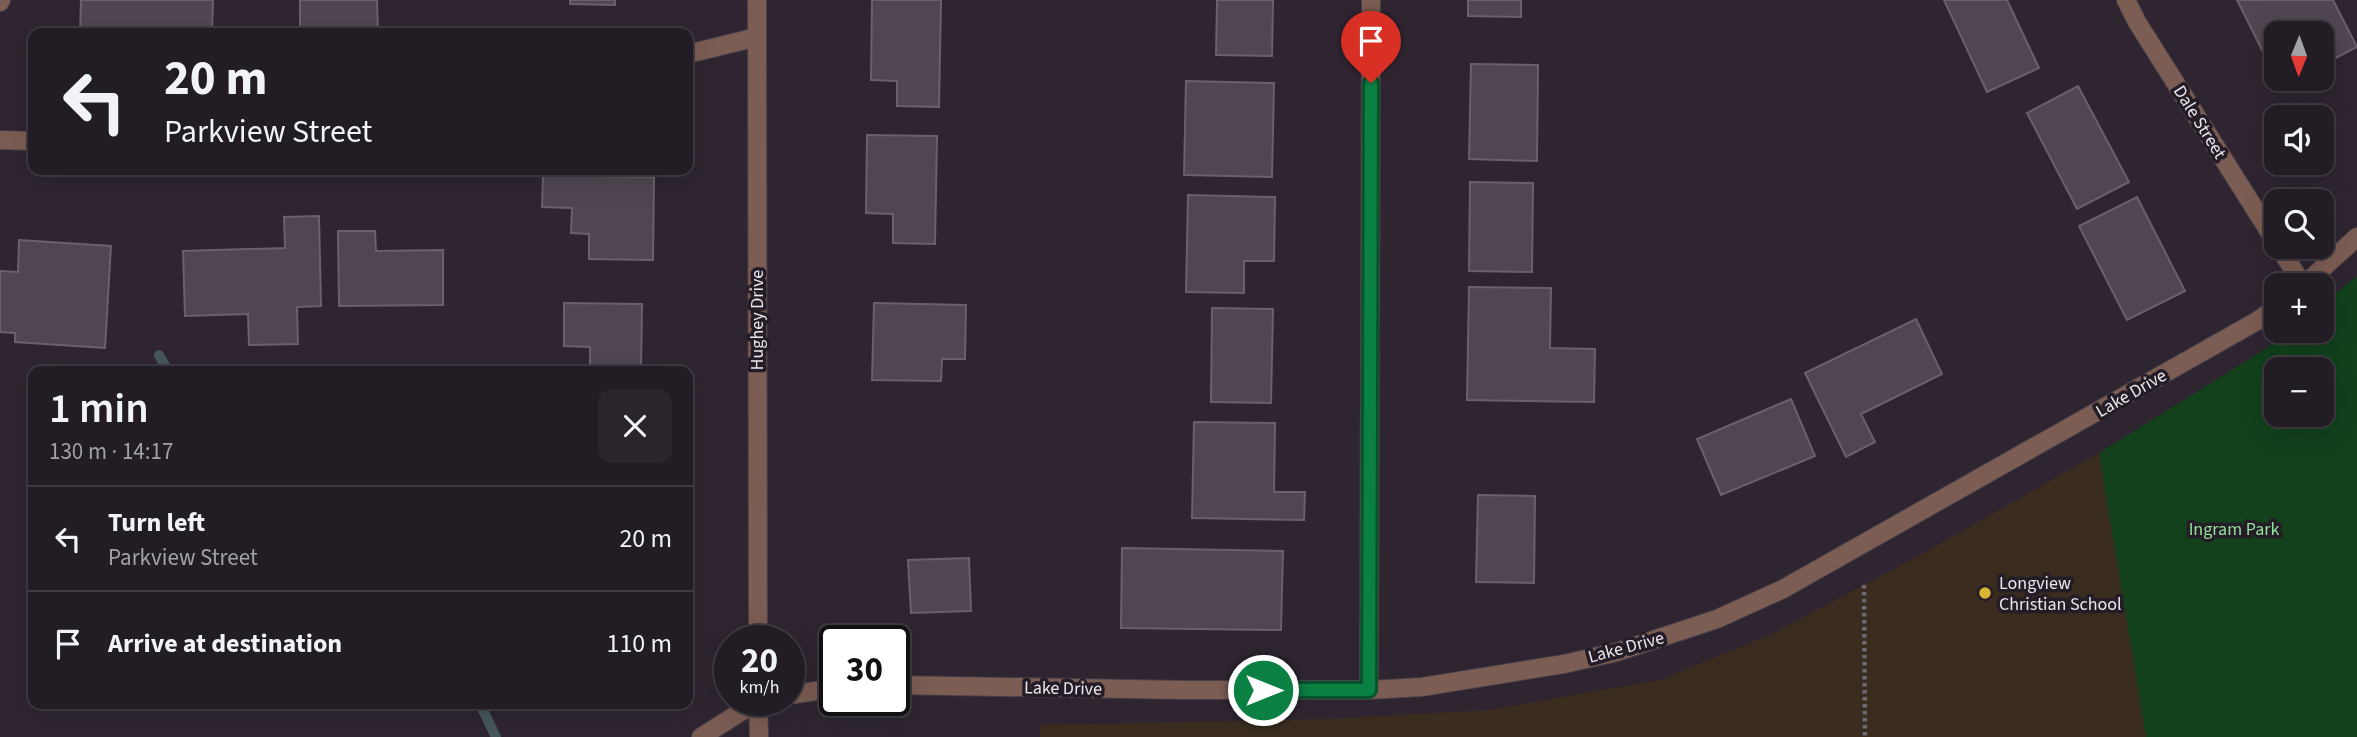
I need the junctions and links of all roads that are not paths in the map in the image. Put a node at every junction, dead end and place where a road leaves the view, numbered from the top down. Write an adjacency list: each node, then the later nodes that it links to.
1 (757, 0): 4 (street, Hughey Drive)
2 (1371, 0): 14 (street)
3 (2126, 0): 8 (street, Dale Street)
4 (757, 37): 5 (street); 12 (street, Hughey Drive)
5 (693, 53)
6 (0, 140): 7 (street)
7 (28, 141)
8 (2264, 222)
9 (2357, 237): 10 (street)
10 (2317, 273)
11 (2264, 316): 14 (street, Lake Drive)
12 (758, 625)
13 (910, 685): 14 (street, Lake Drive)
14 (1369, 690)
15 (734, 716): 17 (street)
16 (759, 716): 18 (street)
17 (701, 737)
18 (758, 737)

